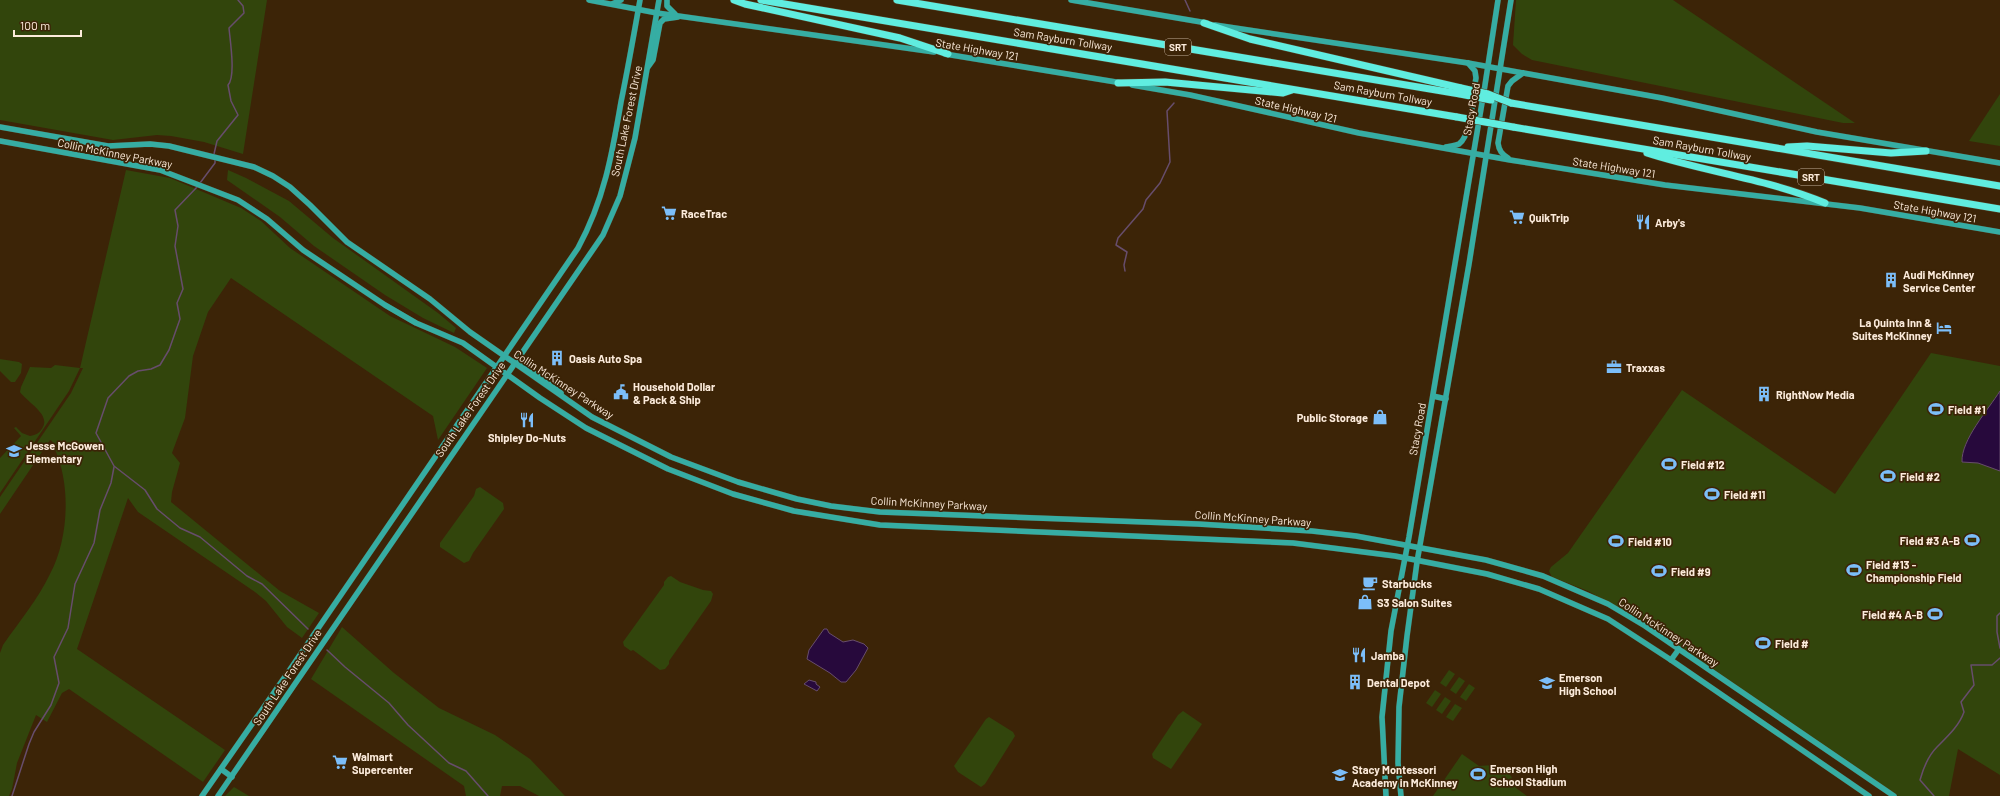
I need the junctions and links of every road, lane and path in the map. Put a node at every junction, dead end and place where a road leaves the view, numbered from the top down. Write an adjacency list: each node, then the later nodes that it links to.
1 (589, 0): 12 (main road, State Highway 121)
2 (621, 0): 12 (main road)
3 (640, 0): 13 (main road, South Lake Forest Drive)
4 (659, 0): 14 (main road, South Lake Forest Drive)
5 (667, 0): 15 (main road)
6 (734, 0): 17 (highway)
7 (761, 0): 24 (highway, Sam Rayburn Tollway / SRT)
8 (897, 0): 25 (highway, Sam Rayburn Tollway / SRT)
9 (1071, 0): 16 (main road)
10 (1498, 0): 20 (main road, Stacy Road)
11 (1511, 0): 21 (main road, Stacy Road)
12 (612, 4): 13 (main road, State Highway 121)
13 (638, 9): 14 (main road, State Highway 121); 40 (main road, South Lake Forest Drive)
14 (657, 13): 15 (main road, State Highway 121); 19 (main road, South Lake Forest Drive)
15 (679, 15): 17 (main road, State Highway 121); 19 (main road)
16 (1204, 23): 18 (main road); 25 (highway)
17 (948, 54): 23 (main road, State Highway 121)
18 (1468, 63): 20 (main road); 29 (main road)
19 (648, 67): 41 (main road, South Lake Forest Drive)
20 (1488, 67): 21 (main road); 32 (main road, Stacy Road)
21 (1500, 69): 22 (main road); 33 (main road, Stacy Road)
22 (1523, 73): 31 (main road); 34 (main road)
23 (1118, 82): 24 (highway); 29 (main road, State Highway 121)
24 (1296, 89): 28 (highway, Sam Rayburn Tollway / SRT, bridge)
25 (1461, 91): 30 (highway, Sam Rayburn Tollway / SRT, bridge)
26 (0, 127): 40 (main road, Collin McKinney Parkway)
27 (0, 140): 42 (main road, Collin McKinney Parkway)
28 (1622, 145): 37 (highway); 38 (highway, Sam Rayburn Tollway / SRT)
29 (1442, 148): 32 (main road, State Highway 121)
30 (1778, 148): 31 (highway); 36 (highway, Sam Rayburn Tollway / SRT)
31 (1926, 151): 35 (main road)
32 (1473, 153): 33 (main road, State Highway 121); 44 (main road, Stacy Road)
33 (1487, 156): 34 (main road, State Highway 121); 45 (main road, Stacy Road)
34 (1510, 160): 37 (main road, State Highway 121)
35 (2000, 163)
36 (2000, 186)
37 (1824, 203): 39 (main road, State Highway 121)
38 (2000, 209)
39 (2000, 232)
40 (505, 357): 41 (main road, Collin McKinney Parkway); 42 (main road, South Lake Forest Drive)
41 (515, 362): 43 (main road, South Lake Forest Drive); 46 (main road, Collin McKinney Parkway)
42 (497, 368): 43 (main road, Collin McKinney Parkway); 52 (main road, South Lake Forest Drive)
43 (506, 374): 48 (main road, Collin McKinney Parkway); 53 (main road, South Lake Forest Drive)
44 (1432, 396): 45 (main road); 46 (main road, Stacy Road)
45 (1446, 399): 47 (main road, Stacy Road)
46 (1408, 544): 47 (main road, Collin McKinney Parkway); 48 (main road, Stacy Road)
47 (1420, 547): 49 (main road, Stacy Road); 50 (main road, Collin McKinney Parkway)
48 (1405, 558): 49 (main road, Collin McKinney Parkway); 58 (main road, Stacy Road)
49 (1417, 562): 51 (main road, Collin McKinney Parkway); 59 (main road, Stacy Road)
50 (1679, 649): 51 (main road); 61 (main road, Collin McKinney Parkway)
51 (1671, 660): 60 (main road, Collin McKinney Parkway)
52 (291, 668): 53 (main road); 54 (main road, South Lake Forest Drive)
53 (301, 674): 55 (main road, South Lake Forest Drive)
54 (221, 769): 55 (main road); 56 (main road, South Lake Forest Drive)
55 (232, 777): 57 (main road, South Lake Forest Drive)
56 (202, 796)
57 (218, 796)
58 (1386, 796)
59 (1401, 796)
60 (1869, 796)
61 (1894, 796)

